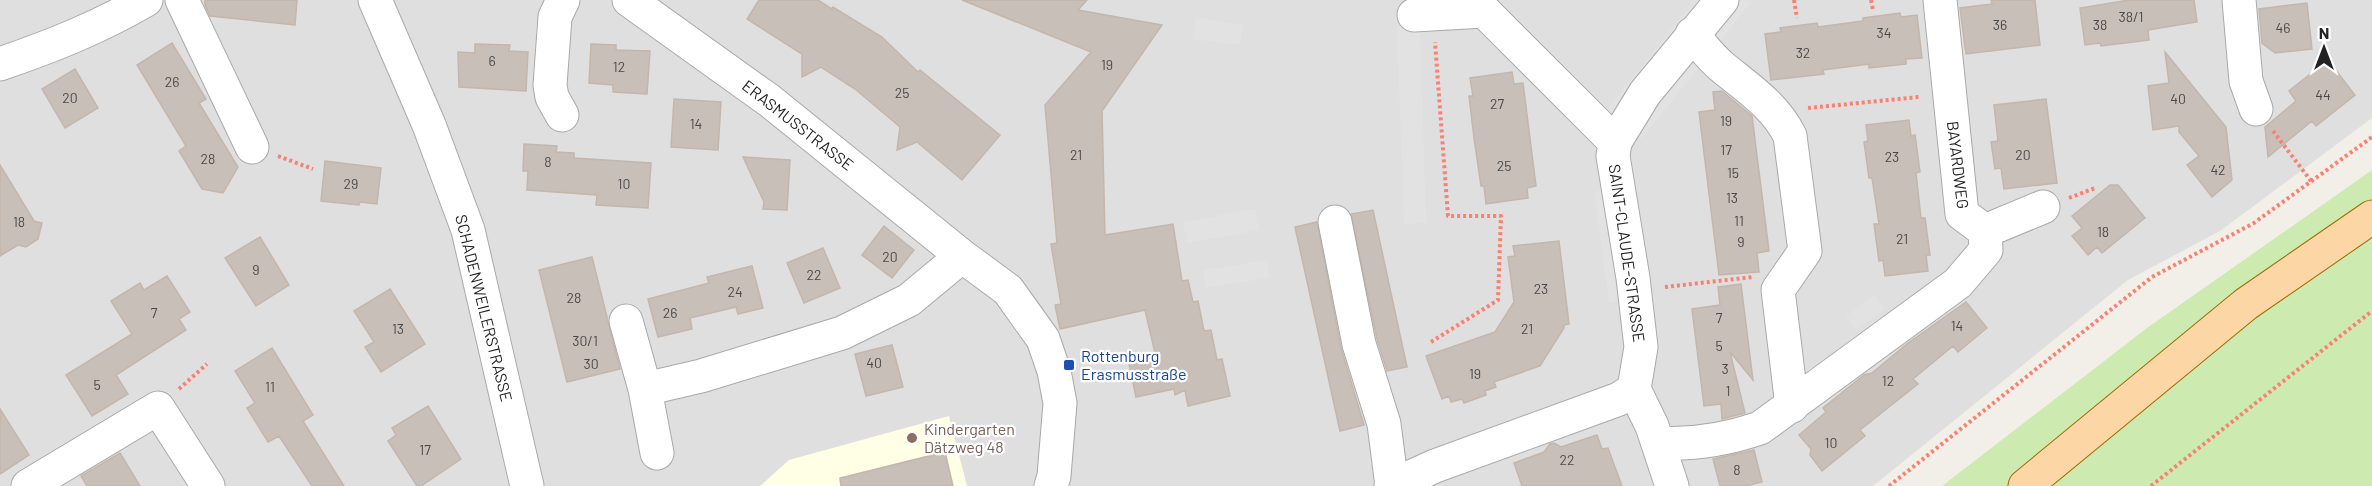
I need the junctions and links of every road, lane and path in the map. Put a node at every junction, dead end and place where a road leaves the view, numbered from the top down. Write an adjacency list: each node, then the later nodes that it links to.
1 (146, 0): 15 (street)
2 (183, 0): 22 (street)
3 (375, 0): 43 (street, SCHADENWEILERSTRASSE)
4 (563, 0): 19 (street)
5 (629, 0): 28 (street, ERASMUSSTRASSE)
6 (1722, 0): 14 (street, SAINT-CLAUDE-STRASSE)
7 (1794, 0): 12 (path)
8 (1871, 0): 11 (path)
9 (1941, 0): 16 (street, BAYARDWEG)
10 (2239, 0): 17 (street)
11 (1873, 10)
12 (1797, 18)
13 (1424, 26): 21 (street); 33 (path)
14 (1692, 34): 18 (street); 21 (street, SAINT-CLAUDE-STRASSE)
15 (0, 64)
16 (1950, 94): 18 (path); 27 (street, BAYARDWEG)
17 (2256, 109): 23 (path)
18 (1774, 111): 29 (street)
19 (562, 115)
20 (2372, 137): 23 (path)
21 (1615, 142): 30 (street, SAINT-CLAUDE-STRASSE)
22 (252, 147)
23 (2312, 181): 47 (path)
24 (2043, 207): 27 (street)
25 (2372, 217): 48 (main road)
26 (1335, 222): 45 (street)
27 (1985, 231): 37 (street)
28 (962, 256): 35 (street); 44 (street, ERASMUSSTRASSE)
29 (1789, 273): 30 (path); 37 (street)
30 (1635, 290): 36 (street, SAINT-CLAUDE-STRASSE)
31 (2372, 311): 49 (path)
32 (626, 321): 35 (street)
33 (1431, 342)
34 (207, 364): 38 (path)
35 (645, 389): 40 (street)
36 (1634, 389): 39 (street); 45 (street)
37 (1792, 406): 39 (street)
38 (158, 408): 41 (street); 42 (street)
39 (1658, 443): 46 (street)
40 (657, 453)
41 (28, 486)
42 (208, 486)
43 (527, 486)
44 (1051, 486)
45 (1392, 486)
46 (1672, 486)
47 (1889, 486)
48 (2025, 486)
49 (2151, 486)

